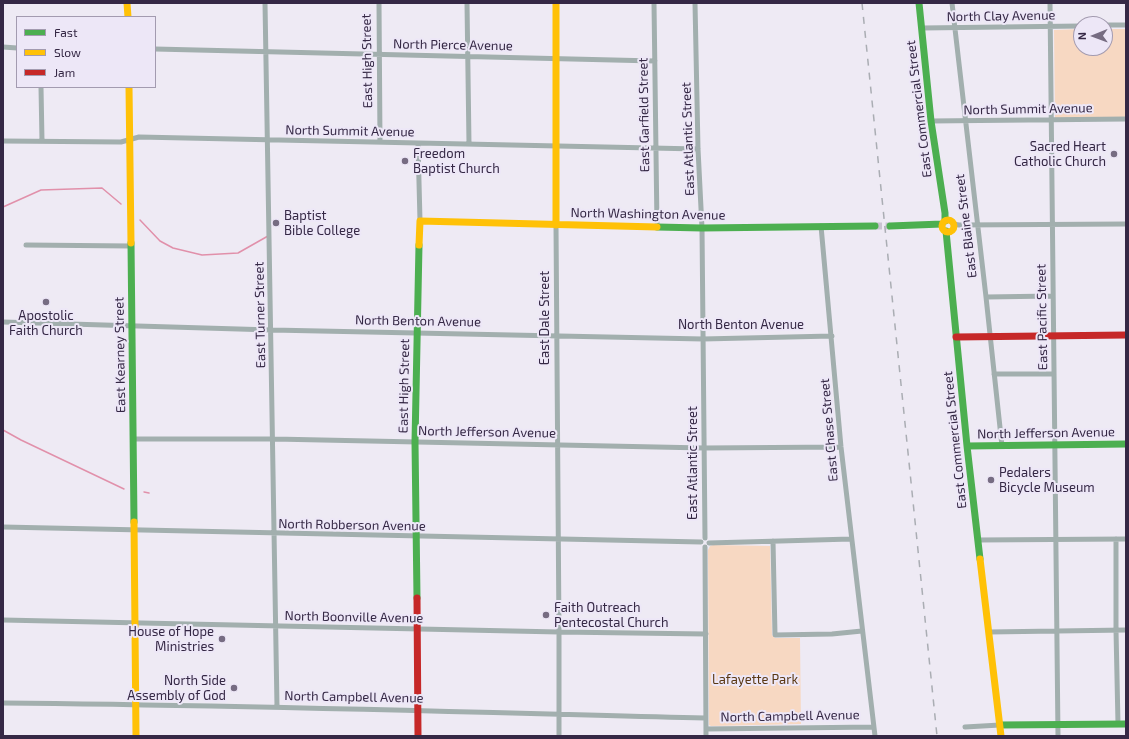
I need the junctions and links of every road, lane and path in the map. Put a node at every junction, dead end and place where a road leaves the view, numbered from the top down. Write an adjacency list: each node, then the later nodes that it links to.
1 (128, 3): 11 (street)
2 (265, 3): 21 (street, East Turner Street)
3 (379, 3): 22 (street, East High Street)
4 (467, 3): 23 (street)
5 (556, 3): 24 (street, East Dale Street)
6 (654, 3): 25 (street, East Garfield Street)
7 (695, 3): 41 (street, East Atlantic Street)
8 (919, 3): 17 (street, East Commercial Street)
9 (952, 3): 16 (street, East Blaine Street)
10 (1050, 3): 14 (street, East Pacific Street)
11 (128, 16)
12 (1113, 25): 13 (street)
13 (1126, 25)
14 (1050, 26): 15 (street, North Clay Avenue); 16 (street, North Clay Avenue); 30 (street, East Pacific Street)
15 (1073, 26)
16 (955, 27): 17 (street, North Clay Avenue); 29 (street, East Blaine Street)
17 (922, 28): 31 (street, East Commercial Street)
18 (3, 47): 19 (street)
19 (16, 48)
20 (156, 49): 21 (street, North Pierce Avenue)
21 (266, 51): 22 (street, North Pierce Avenue); 33 (street, East Turner Street)
22 (379, 54): 23 (street, North Pierce Avenue); 36 (street, East High Street)
23 (468, 56): 24 (street, North Pierce Avenue); 38 (street)
24 (556, 58): 25 (street, North Pierce Avenue); 39 (street, East Dale Street)
25 (655, 61): 40 (street, East Garfield Street)
26 (41, 88): 34 (street)
27 (129, 88): 32 (street, East Kearney Street)
28 (1126, 119): 30 (street, North Summit Avenue)
29 (965, 120): 30 (street, North Summit Avenue); 31 (street, North Summit Avenue); 47 (street, East Blaine Street)
30 (1051, 120): 43 (street, East Pacific Street)
31 (931, 121): 46 (street, East Commercial Street)
32 (130, 139): 33 (street, North Summit Avenue); 34 (street, North Summit Avenue); 54 (street, East Kearney Street)
33 (268, 140): 36 (street, North Summit Avenue); 59 (street, East Turner Street)
34 (42, 141): 35 (street, North Summit Avenue)
35 (3, 142)
36 (380, 142): 37 (street, North Summit Avenue)
37 (418, 143): 38 (street, North Summit Avenue); 42 (street, East High Street)
38 (469, 144): 39 (street, North Summit Avenue)
39 (557, 146): 40 (street, North Summit Avenue); 45 (street, East Dale Street)
40 (656, 149): 41 (street, North Summit Avenue); 51 (street, East Garfield Street)
41 (698, 149): 52 (street, East Atlantic Street)
42 (420, 221): 45 (street, North Washington Avenue); 60 (street, East High Street)
43 (1051, 224): 44 (street); 47 (street); 55 (street, East Pacific Street)
44 (1126, 224)
45 (556, 225): 51 (street, North Washington Avenue); 61 (street, East Dale Street)
46 (947, 225): 47 (street); 50 (street); 66 (street, East Commercial Street)
47 (977, 225): 56 (street, East Blaine Street)
48 (821, 226): 49 (street, North Washington Avenue); 52 (street, North Washington Avenue); 62 (street, East Chase Street)
49 (875, 226)
50 (890, 226)
51 (657, 227): 52 (street, North Washington Avenue)
52 (702, 228): 67 (street, East Atlantic Street)
53 (26, 244): 54 (street)
54 (131, 246): 58 (street, East Kearney Street)
55 (1054, 296): 56 (street); 64 (street, East Pacific Street)
56 (986, 297): 63 (street, East Blaine Street)
57 (3, 322): 58 (street, North Benton Avenue)
58 (131, 326): 59 (street, North Benton Avenue); 70 (street, East Kearney Street)
59 (272, 330): 60 (street, North Benton Avenue); 71 (street, East Turner Street)
60 (417, 333): 61 (street, North Benton Avenue); 72 (street, East High Street)
61 (557, 335): 67 (street, North Benton Avenue); 74 (street, East Dale Street)
62 (832, 336): 67 (street, North Benton Avenue); 76 (street, East Chase Street)
63 (989, 336): 64 (street); 66 (street); 68 (street, East Blaine Street)
64 (1054, 336): 65 (street); 69 (street, East Pacific Street)
65 (1126, 336)
66 (956, 337): 77 (street, East Commercial Street)
67 (703, 338): 79 (street, East Atlantic Street)
68 (994, 374): 69 (street); 78 (street, East Blaine Street)
69 (1054, 374): 75 (street, East Pacific Street)
70 (133, 439): 71 (street, North Jefferson Avenue); 81 (street, East Kearney Street)
71 (274, 440): 72 (street, North Jefferson Avenue); 82 (street, East Turner Street)
72 (415, 442): 74 (street, North Jefferson Avenue); 83 (street, East High Street)
73 (1126, 444): 75 (street, North Jefferson Avenue)
74 (557, 445): 79 (street, North Jefferson Avenue); 88 (street, East Dale Street)
75 (1055, 445): 78 (street, North Jefferson Avenue); 85 (street, East Pacific Street)
76 (842, 446): 79 (street, North Jefferson Avenue); 84 (street, East Chase Street)
77 (967, 446): 78 (street, North Jefferson Avenue); 89 (street, East Commercial Street)
78 (1002, 446)
79 (704, 448): 91 (street, East Atlantic Street)
80 (3, 528): 81 (street, North Robberson Avenue)
81 (135, 530): 82 (street, North Robberson Avenue); 93 (street, East Kearney Street)
82 (275, 534): 83 (street, North Robberson Avenue); 94 (street, East Turner Street)
83 (415, 537): 88 (street, North Robberson Avenue); 95 (street, East High Street)
84 (852, 539): 90 (street, North Robberson Avenue); 98 (street, East Chase Street)
85 (1056, 539): 86 (street); 89 (street); 99 (street, East Pacific Street)
86 (1116, 539): 87 (street); 96 (street)
87 (1126, 539)
88 (558, 540): 91 (street, North Robberson Avenue); 100 (street, East Dale Street)
89 (978, 540): 101 (street, East Commercial Street)
90 (773, 541): 91 (street, North Robberson Avenue); 98 (street)
91 (705, 542): 102 (street, East Atlantic Street)
92 (3, 620): 93 (street, North Boonville Avenue)
93 (135, 622): 94 (street, North Boonville Avenue); 104 (street, East Kearney Street)
94 (275, 626): 95 (street, North Boonville Avenue); 105 (street, East Turner Street)
95 (416, 629): 100 (street, North Boonville Avenue); 106 (street, East High Street)
96 (1116, 630): 97 (street); 99 (street); 109 (street)
97 (1126, 630)
98 (862, 631): 113 (street, East Chase Street)
99 (1057, 631): 101 (street); 112 (street, East Pacific Street)
100 (560, 632): 102 (street, North Boonville Avenue); 107 (street, East Dale Street)
101 (989, 632): 111 (street, East Commercial Street)
102 (706, 634): 108 (street, East Atlantic Street)
103 (3, 703): 104 (street, North Campbell Avenue)
104 (136, 704): 105 (street, North Campbell Avenue); 116 (street, East Kearney Street)
105 (277, 707): 106 (street, North Campbell Avenue)
106 (418, 711): 107 (street, North Campbell Avenue); 117 (street, East High Street)
107 (559, 714): 108 (street, North Campbell Avenue); 118 (street, East Dale Street)
108 (705, 718): 115 (street, East Atlantic Street)
109 (1118, 724): 110 (street); 112 (street)
110 (1126, 724)
111 (1000, 725): 112 (street); 114 (street); 121 (street, East Commercial Street)
112 (1058, 725): 122 (street, East Pacific Street)
113 (874, 727): 115 (street, North Campbell Avenue); 120 (street, East Chase Street)
114 (965, 727)
115 (706, 729): 119 (street, East Atlantic Street)
116 (136, 736)
117 (418, 736)
118 (559, 736)
119 (706, 736)
120 (875, 736)
121 (1001, 736)
122 (1058, 736)

